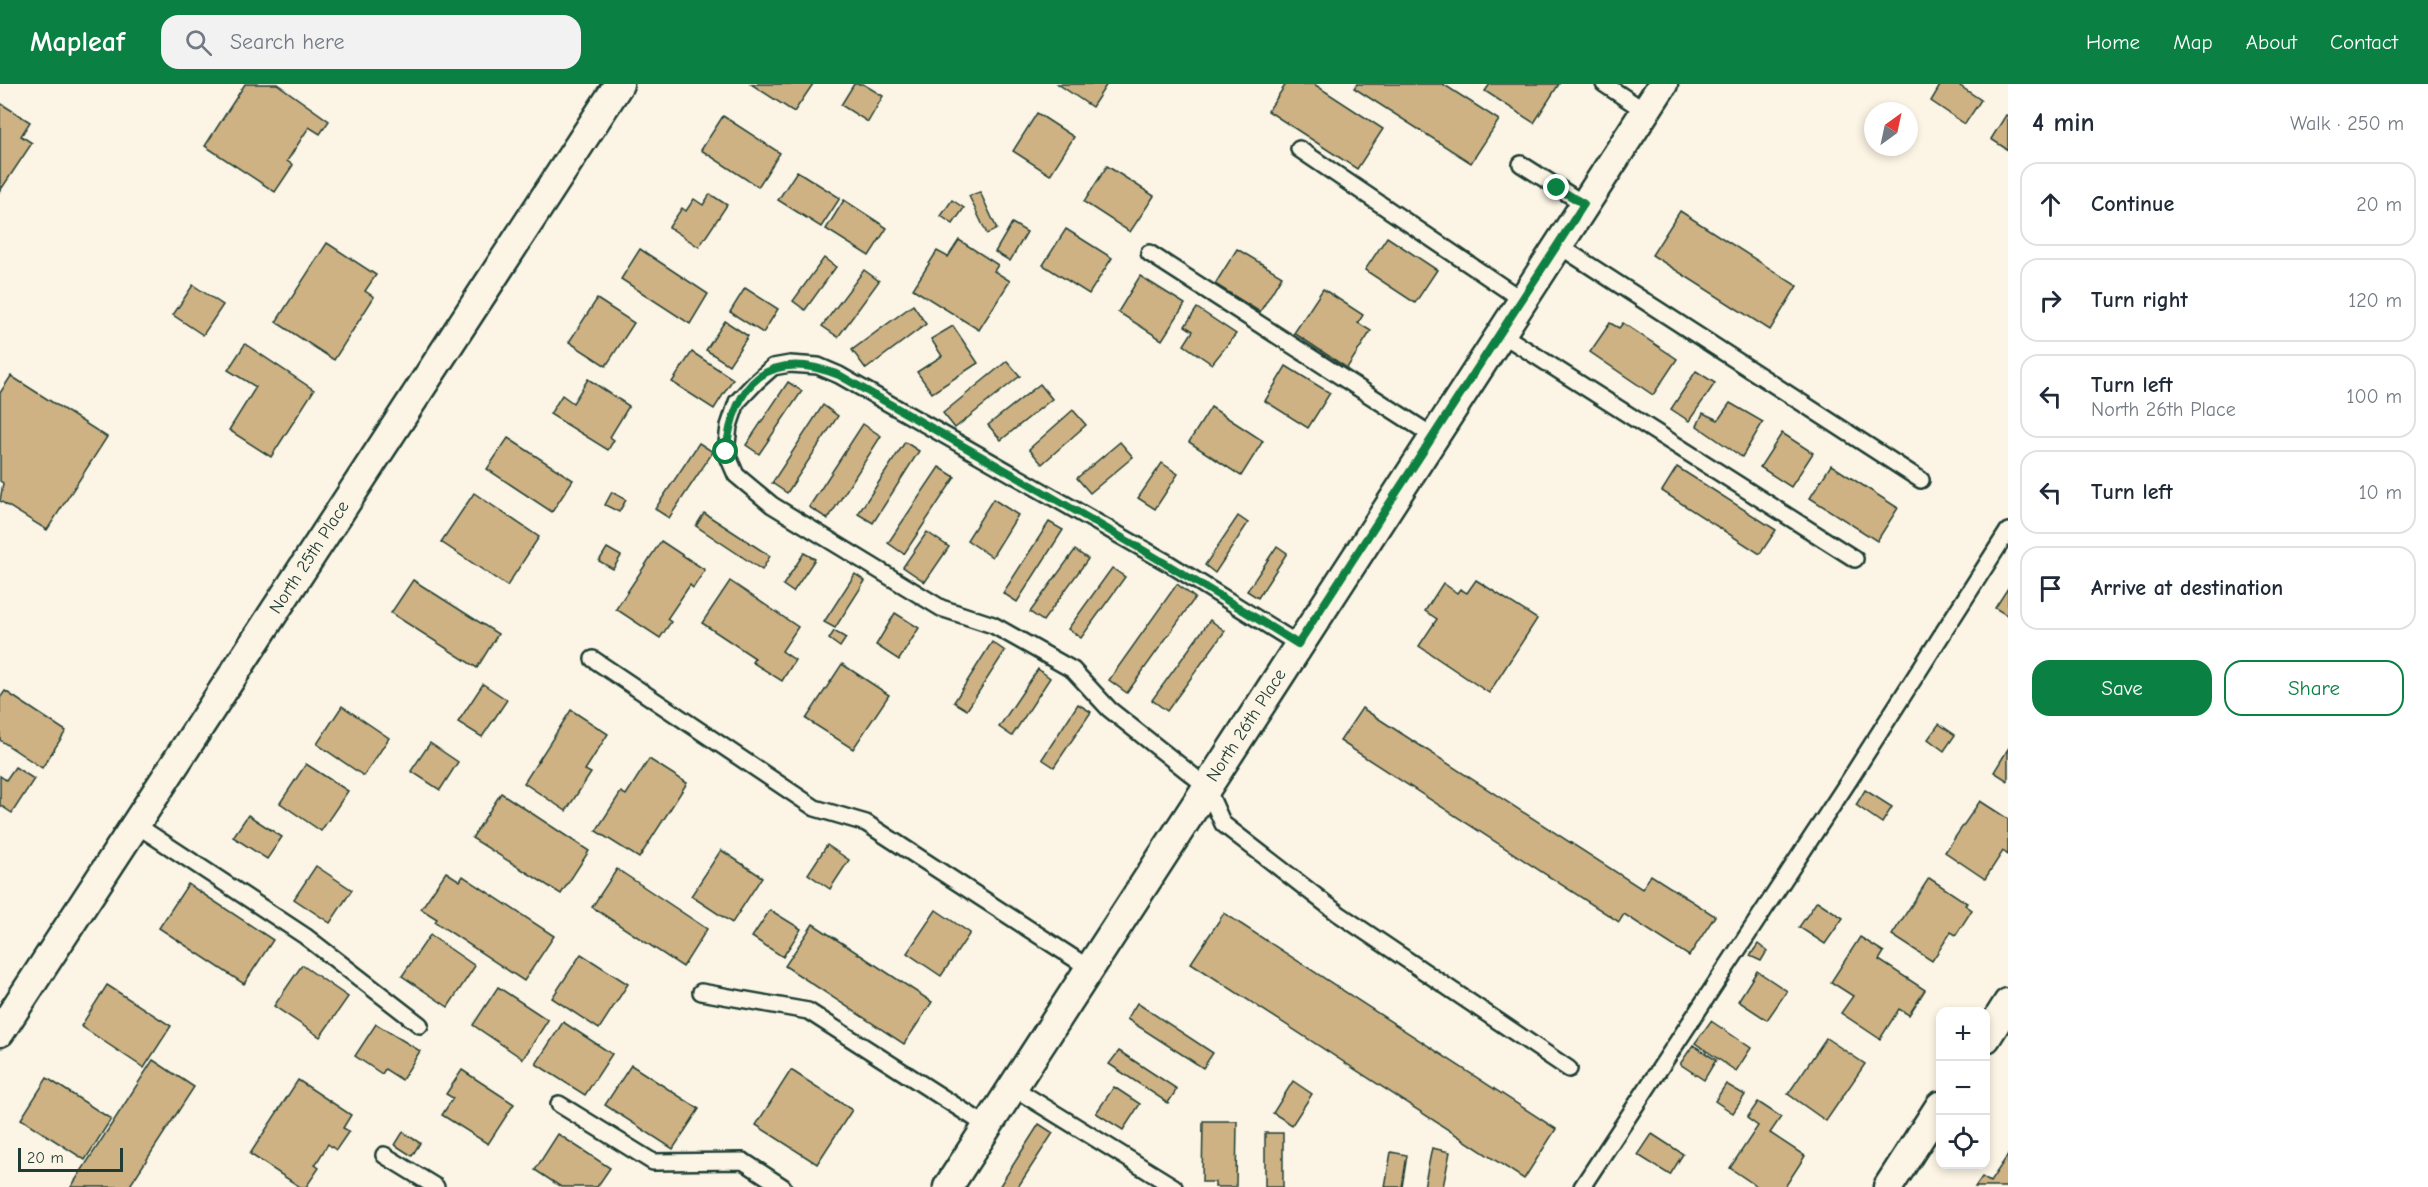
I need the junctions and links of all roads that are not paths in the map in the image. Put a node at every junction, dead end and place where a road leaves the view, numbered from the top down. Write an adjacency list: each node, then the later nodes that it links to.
1 (620, 84): 19 (street, North 25th Place)
2 (1604, 84): 4 (lane)
3 (1663, 84): 4 (street, North 26th Place)
4 (1645, 111): 7 (street, North 26th Place)
5 (1299, 149): 10 (lane)
6 (1521, 164): 7 (lane)
7 (1584, 204): 8 (street, North 26th Place)
8 (1558, 245): 10 (street, North 26th Place); 13 (lane)
9 (1149, 253): 12 (lane)
10 (1522, 300): 11 (street, North 26th Place)
11 (1500, 333): 12 (street, North 26th Place); 15 (lane)
12 (1433, 436): 16 (street, North 26th Place)
13 (1921, 480)
14 (2008, 531): 36 (lane)
15 (1855, 559)
16 (1298, 644): 18 (street, North 26th Place); 18 (lane)
17 (593, 659): 20 (lane)
18 (1206, 786): 20 (street, North 26th Place); 26 (lane)
19 (135, 825): 23 (lane); 24 (street, North 25th Place)
20 (1089, 968): 27 (street, North 26th Place)
21 (701, 992): 30 (lane)
22 (2008, 1003): 25 (street)
23 (420, 1025)
24 (0, 1032)
25 (1990, 1032)
26 (1569, 1069)
27 (1012, 1088): 30 (street, North 26th Place); 35 (lane)
28 (559, 1104): 33 (lane)
29 (1936, 1114): 37 (street)
30 (987, 1126): 34 (street, North 26th Place)
31 (384, 1155): 32 (lane)
32 (436, 1187)
33 (783, 1187)
34 (948, 1187)
35 (1174, 1187)
36 (1582, 1187)
37 (1888, 1187)

